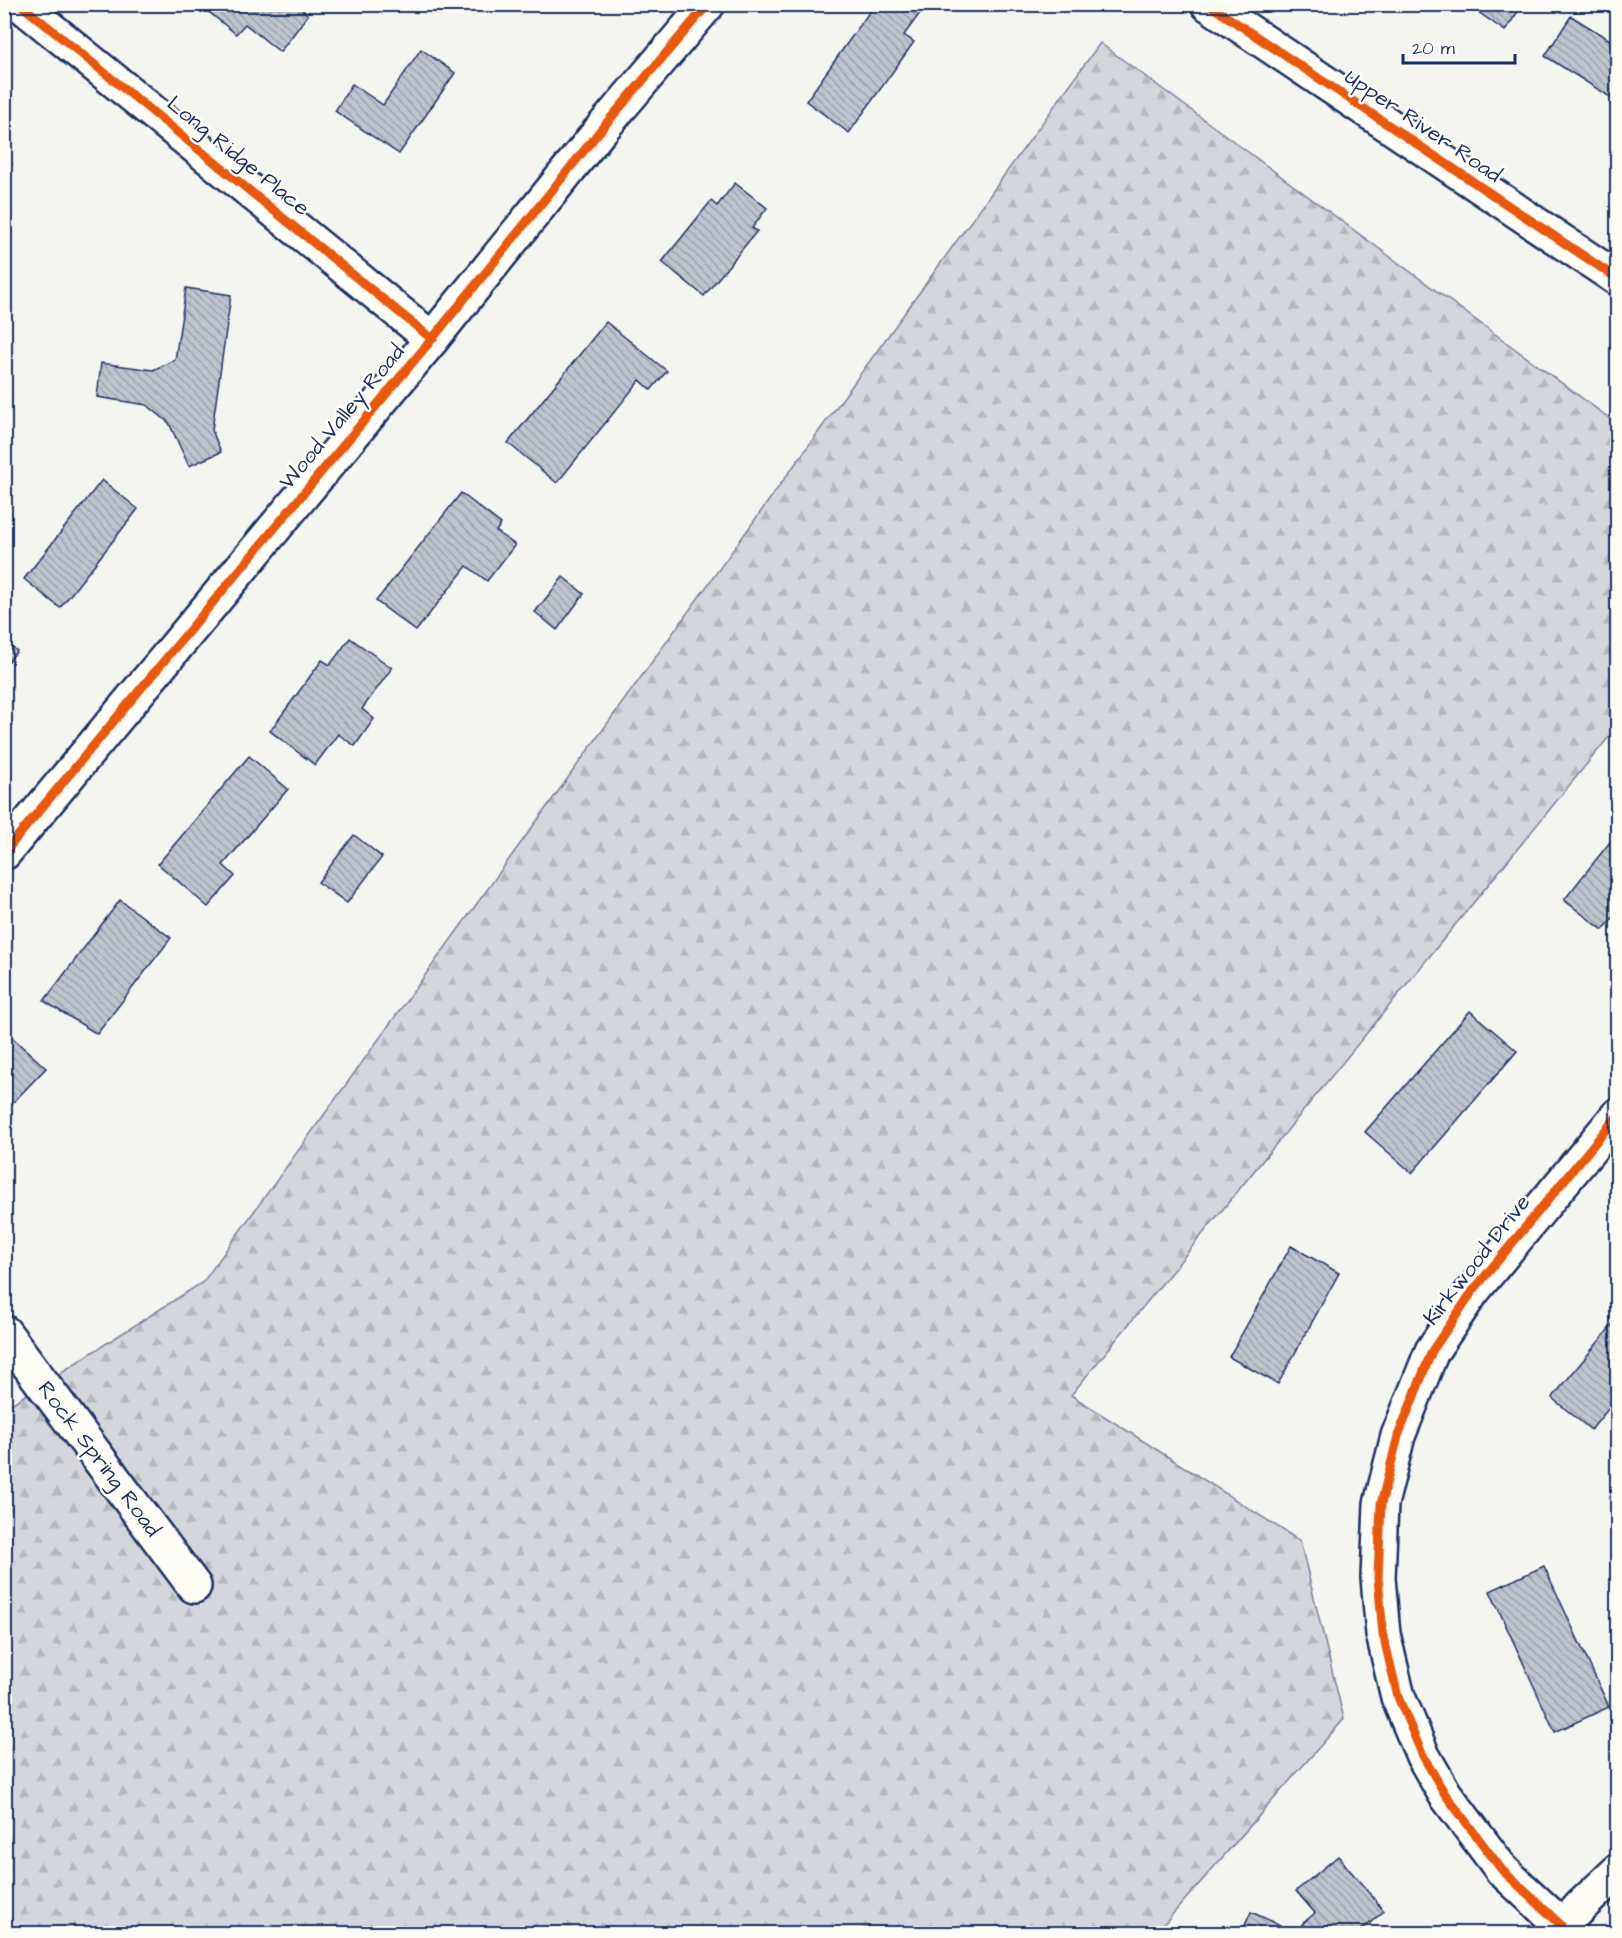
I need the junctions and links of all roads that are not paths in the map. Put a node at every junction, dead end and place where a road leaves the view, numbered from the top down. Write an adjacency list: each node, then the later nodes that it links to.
1 (20, 4): 5 (street, Long Ridge Place)
2 (708, 4): 5 (street, Wood Valley Road)
3 (1208, 4): 4 (street, Upper River Road)
4 (1617, 279)
5 (432, 339): 6 (street, Wood Valley Road)
6 (4, 853)
7 (1617, 1115): 11 (street, Kirkwood Drive)
8 (4, 1332): 9 (street, Rock Spring Road)
9 (194, 1586)
10 (1617, 1871): 11 (street)
11 (1558, 1929)

